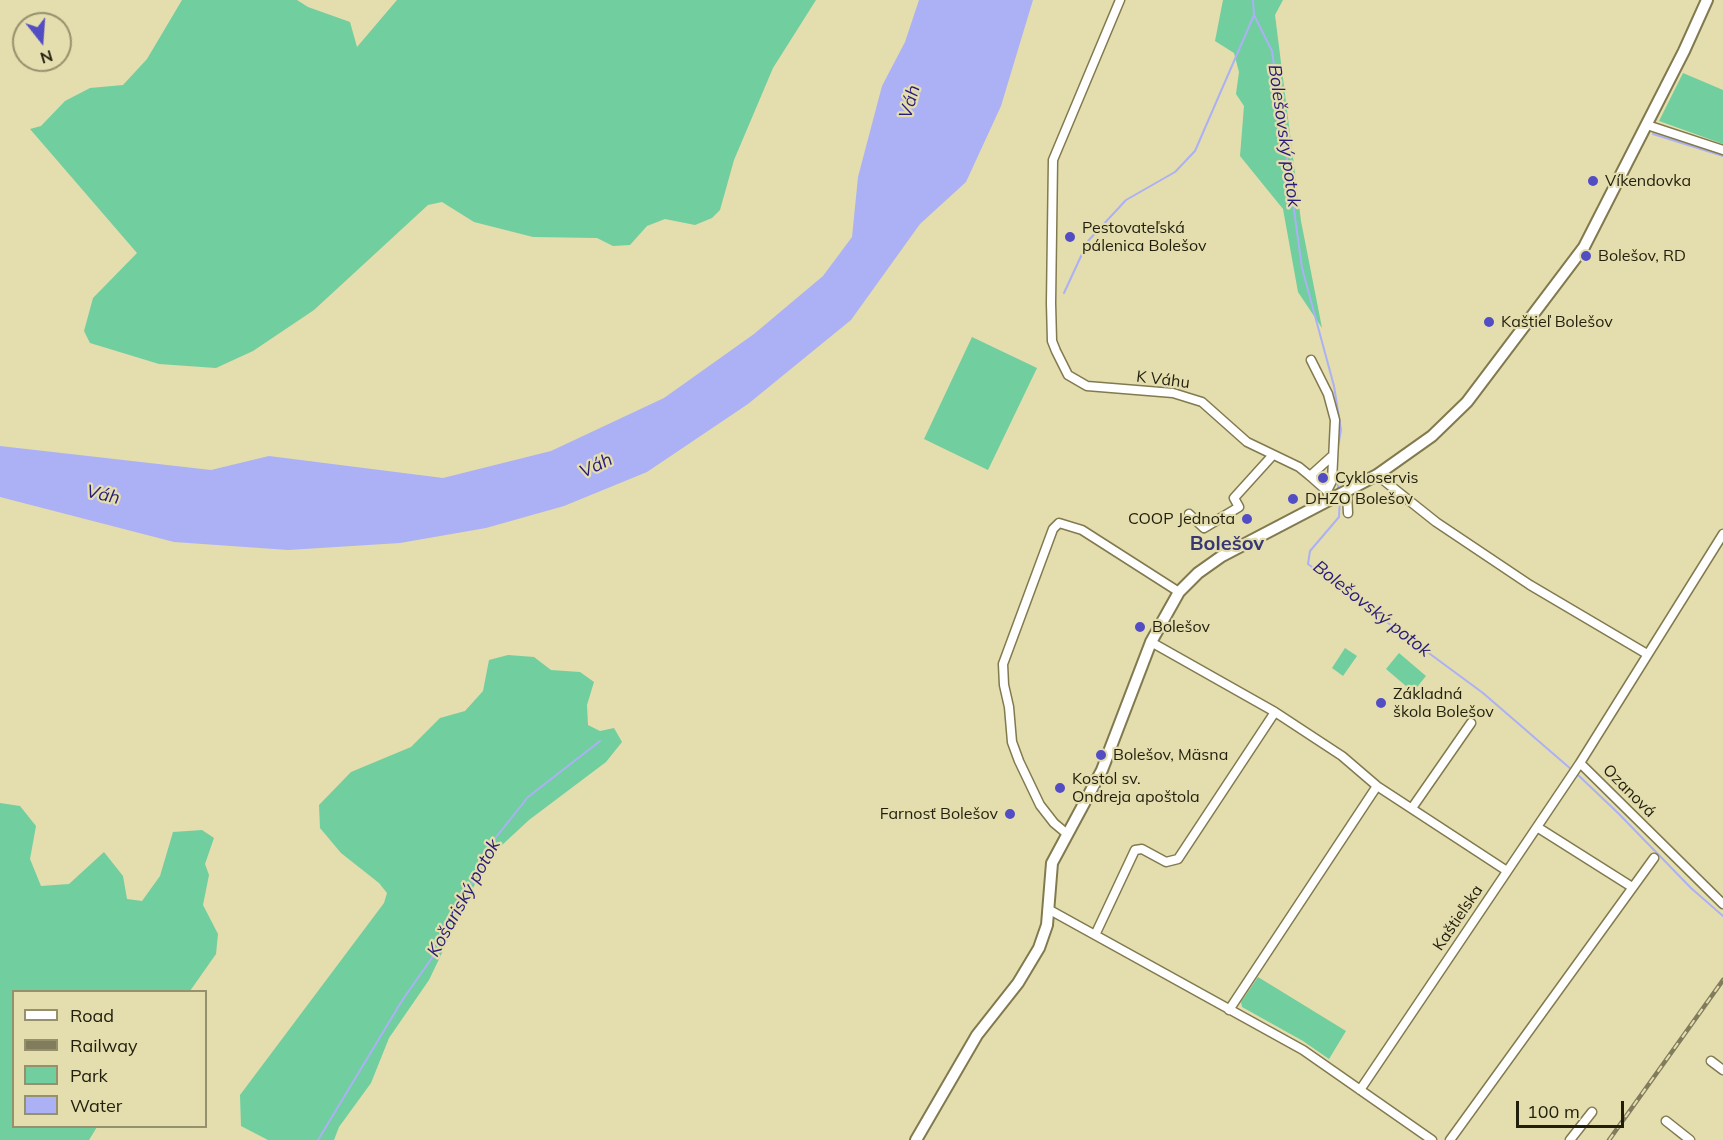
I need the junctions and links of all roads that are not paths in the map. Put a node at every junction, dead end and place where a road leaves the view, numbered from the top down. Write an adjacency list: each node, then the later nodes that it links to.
1 (1120, 0): 6 (street, K Váhu)
2 (1707, 0): 3 (main road)
3 (1647, 125): 4 (street); 8 (main road)
4 (1723, 150)
5 (1311, 360): 7 (street)
6 (1272, 456): 9 (street, K Váhu); 11 (street)
7 (1331, 458): 9 (street); 10 (street)
8 (1377, 475): 10 (main road); 16 (street)
9 (1310, 476): 10 (street, K Váhu)
10 (1336, 496): 12 (street); 14 (main road)
11 (1189, 513)
12 (1348, 513)
13 (1723, 534): 16 (street, Ozanová)
14 (1179, 592): 15 (main road); 23 (street)
15 (1151, 642): 17 (street); 23 (main road)
16 (1647, 654): 19 (street, Ozanová)
17 (1275, 712): 20 (street); 29 (street)
18 (1471, 723): 21 (street)
19 (1575, 769): 22 (street, Kaštieľska); 27 (street, Ozanová)
20 (1377, 786): 21 (street); 30 (street)
21 (1412, 808): 25 (street)
22 (1537, 827): 25 (street, Kaštieľska); 26 (street)
23 (1066, 833): 28 (main road)
24 (1654, 858): 26 (street)
25 (1508, 871): 33 (street, Kaštieľska)
26 (1632, 887): 38 (street)
27 (1723, 904)
28 (1048, 909): 29 (street); 36 (main road)
29 (1096, 933): 30 (street)
30 (1229, 1010): 33 (street)
31 (1711, 1061): 32 (street)
32 (1723, 1070)
33 (1360, 1090): 37 (street)
34 (1592, 1112): 39 (street)
35 (1666, 1121): 40 (street)
36 (916, 1140)
37 (1432, 1140)
38 (1450, 1140)
39 (1570, 1140)
40 (1690, 1140)

